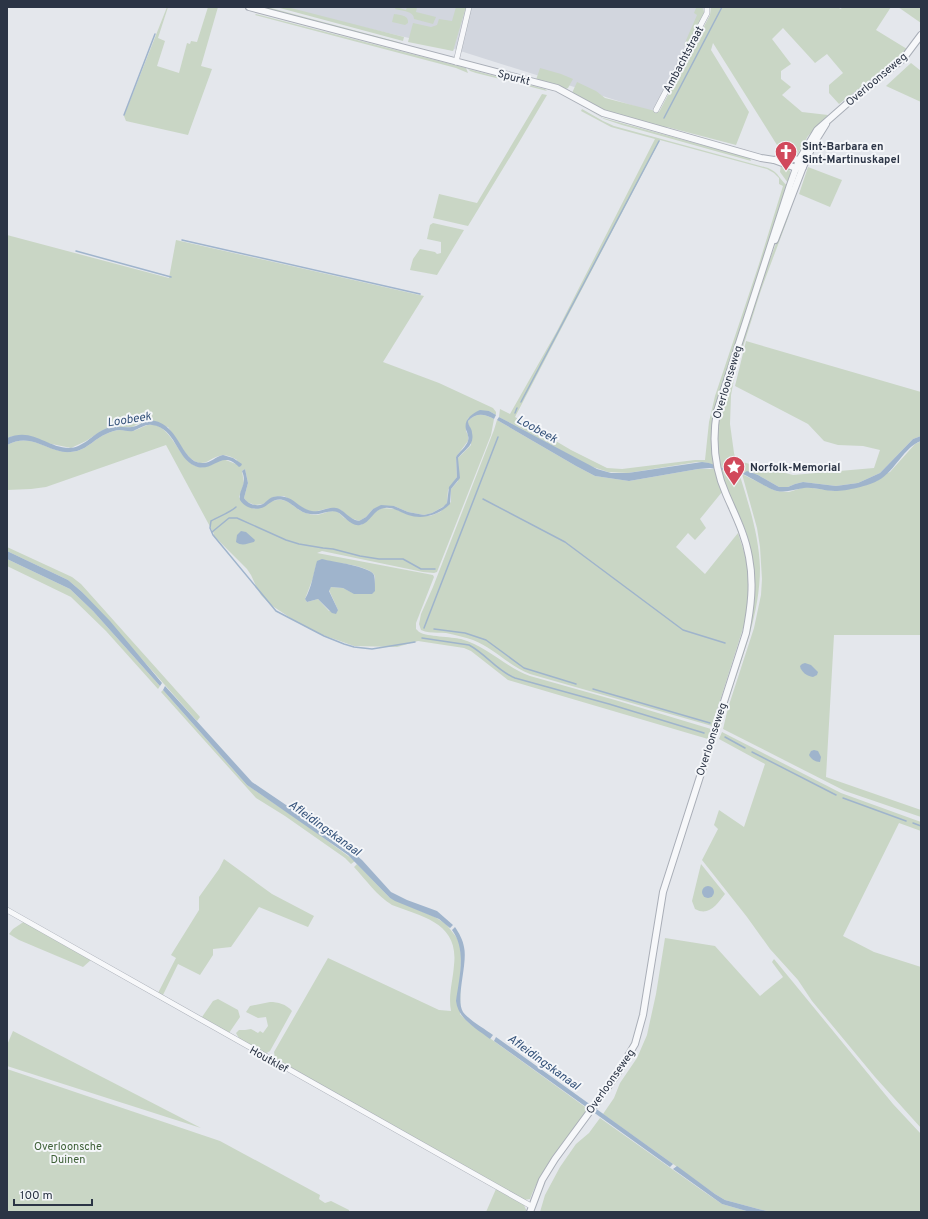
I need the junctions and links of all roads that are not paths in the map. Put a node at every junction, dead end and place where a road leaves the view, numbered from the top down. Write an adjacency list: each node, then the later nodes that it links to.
1 (249, 7): 5 (street, Spurkt)
2 (469, 7): 5 (street)
3 (707, 7): 6 (street, Ambachtstraat)
4 (921, 35): 7 (street, Overloonseweg)
5 (456, 62): 8 (street, Spurkt)
6 (656, 110)
7 (828, 120): 9 (street, Overloonseweg); 10 (street, Overloonseweg)
8 (774, 160): 9 (street, Spurkt); 11 (street, Spurkt)
9 (799, 160): 10 (street); 11 (street, Overloonseweg)
10 (802, 167): 11 (street, Spurkt); 12 (street, Overloonseweg)
11 (796, 168): 12 (street, Overloonseweg)
12 (769, 252): 14 (street, Overloonseweg)
13 (7, 910): 14 (street, Houtklef)
14 (531, 1209)

